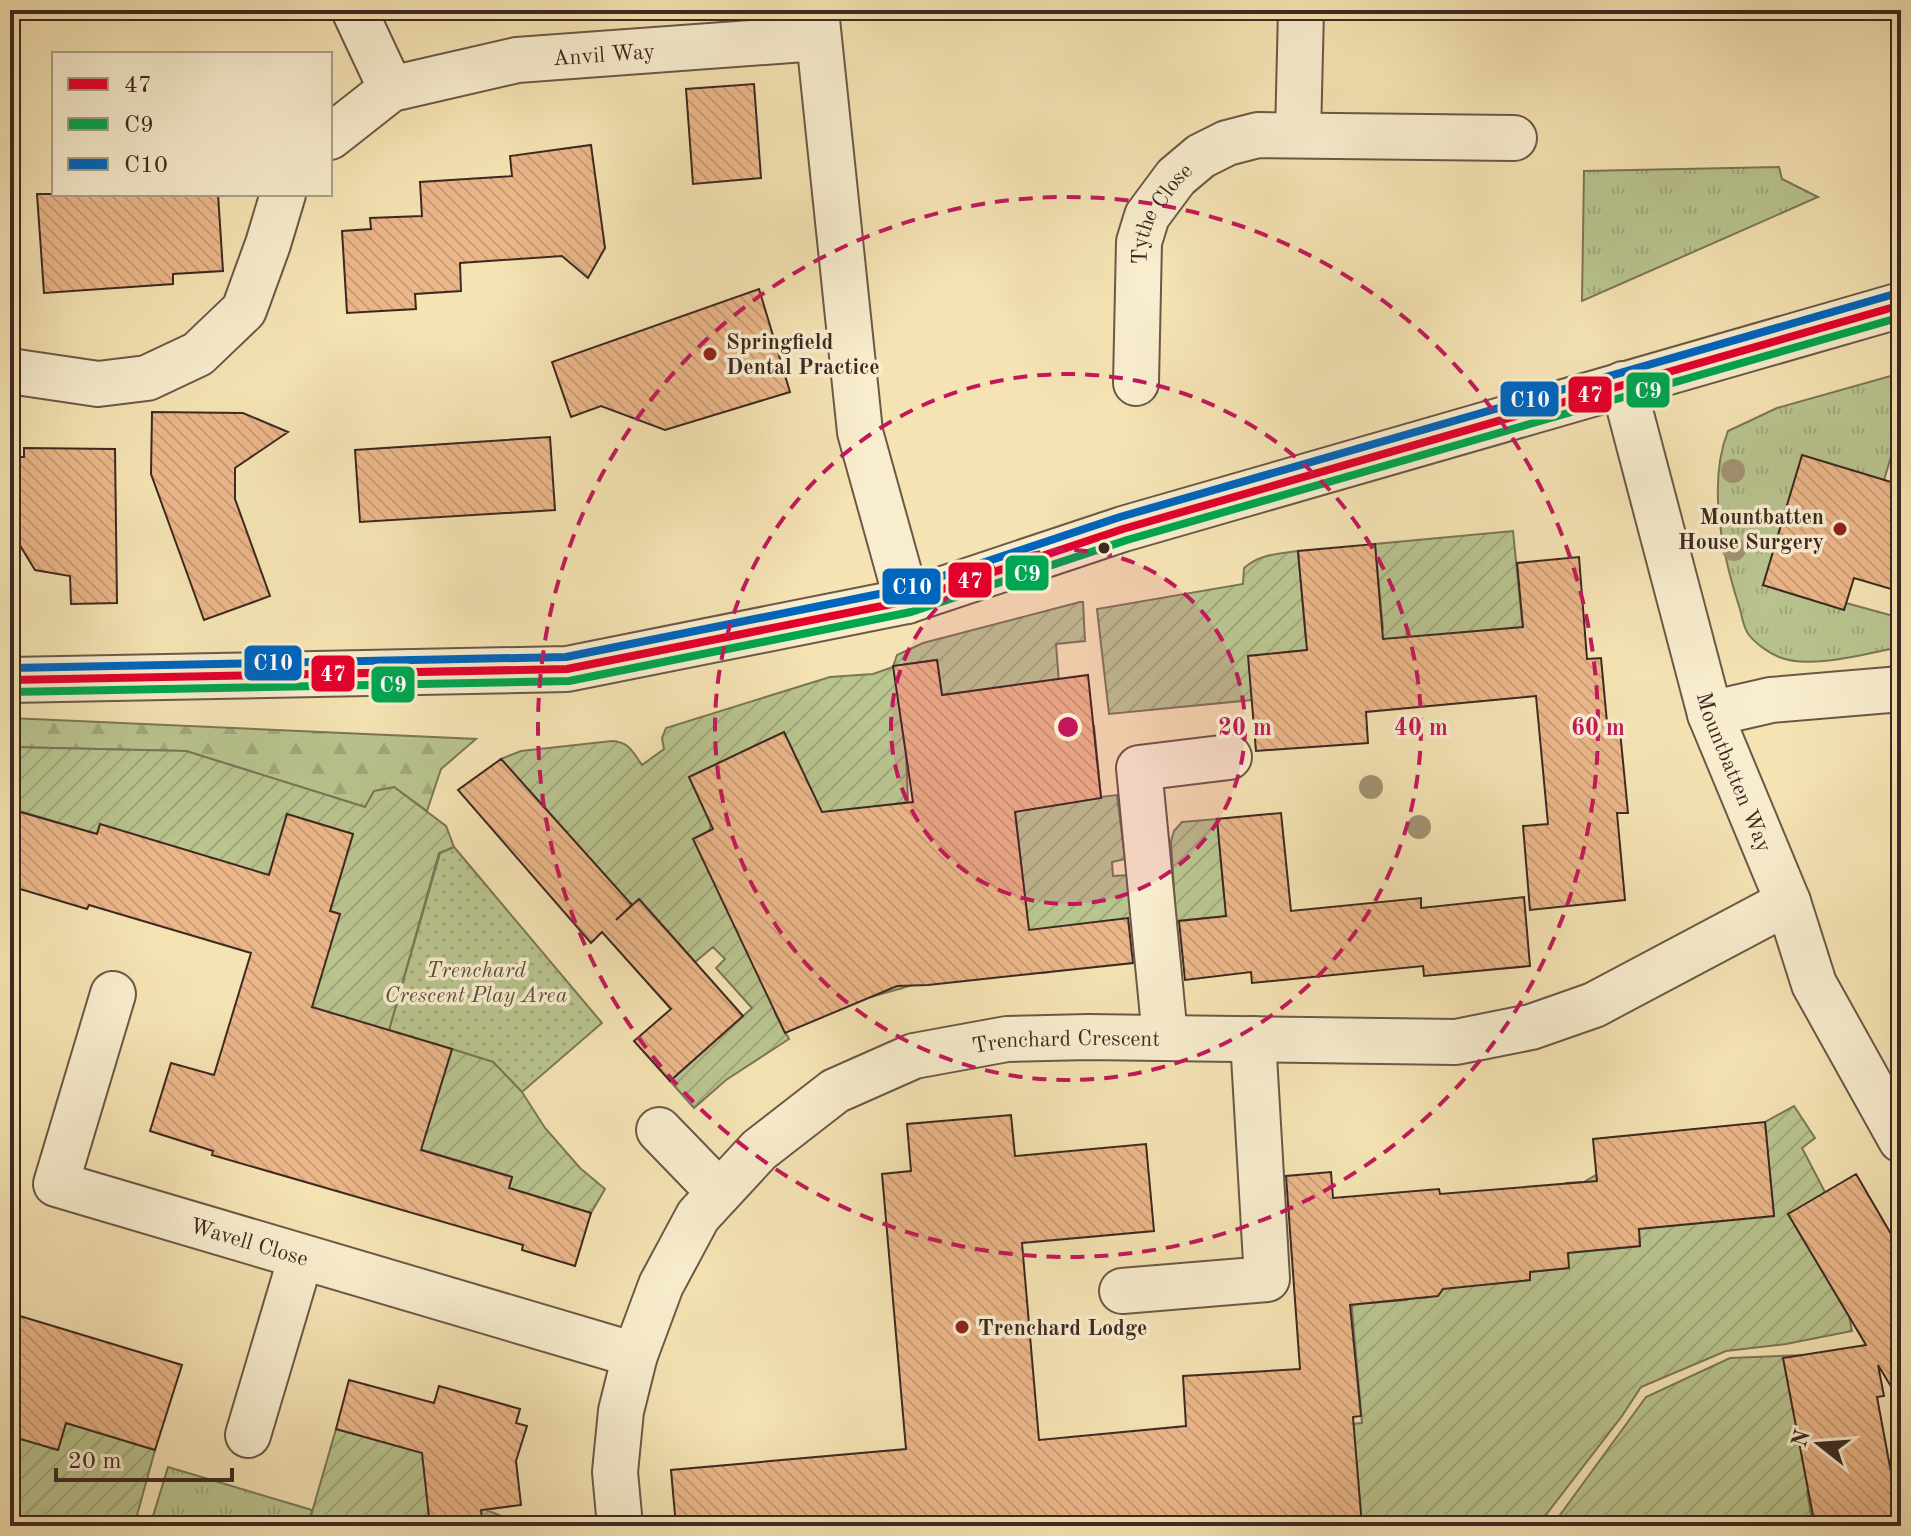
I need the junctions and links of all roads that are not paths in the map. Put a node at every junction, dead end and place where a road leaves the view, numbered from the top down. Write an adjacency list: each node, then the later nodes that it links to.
1 (354, 10): 4 (street)
2 (1301, 10): 6 (street)
3 (817, 24): 4 (street, Anvil Way); 13 (street)
4 (391, 89): 5 (street, Anvil Way)
5 (332, 135)
6 (1298, 135): 7 (street, Tythe Close); 11 (street, Tythe Close)
7 (1514, 138)
8 (282, 196): 10 (street)
9 (1901, 305): 12 (street)
10 (10, 371)
11 (1136, 383)
12 (1623, 384): 13 (street); 16 (street, Mountbatten Way)
13 (907, 601): 14 (street)
14 (10, 680)
15 (1901, 689): 16 (street)
16 (1710, 714): 18 (street, Mountbatten Way)
17 (1229, 757): 20 (street)
18 (1788, 902): 21 (street, Trenchard Crescent); 23 (street, Mountbatten Way)
19 (113, 994): 25 (street, Wavell Close)
20 (1165, 1037): 21 (street, Trenchard Crescent); 24 (street, Trenchard Crescent)
21 (1253, 1039): 26 (street)
22 (659, 1130): 24 (street)
23 (1901, 1140)
24 (719, 1192): 27 (street, Trenchard Crescent)
25 (301, 1257): 27 (street, Wavell Close); 28 (street)
26 (1122, 1291)
27 (635, 1355): 29 (street, Trenchard Crescent)
28 (248, 1435)
29 (620, 1526)

